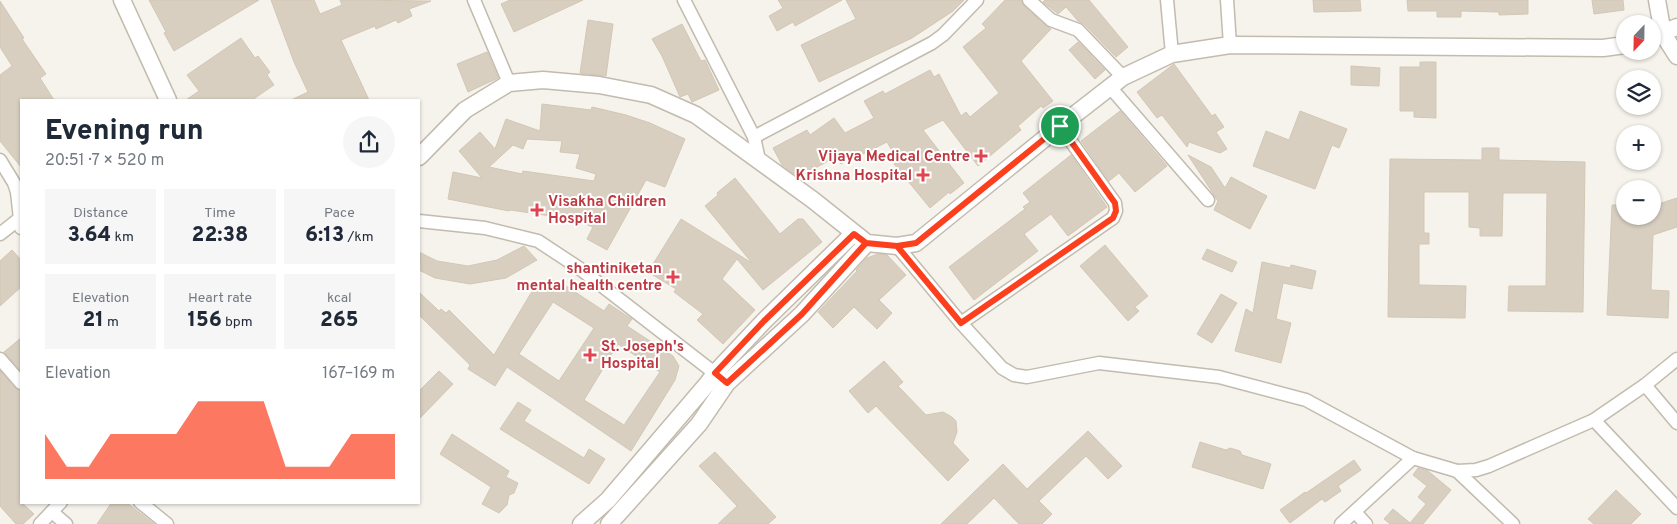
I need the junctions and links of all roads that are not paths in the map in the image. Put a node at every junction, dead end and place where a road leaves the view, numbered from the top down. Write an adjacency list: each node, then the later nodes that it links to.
1 (122, 0): 16 (street)
2 (474, 0): 15 (street)
3 (684, 0): 18 (street)
4 (977, 0): 18 (street)
5 (1029, 0): 14 (street)
6 (1167, 0): 12 (street)
7 (1228, 0): 10 (street)
8 (1657, 0): 9 (street)
9 (1664, 32): 13 (street)
10 (1230, 45): 11 (street); 12 (street)
11 (1616, 46)
12 (1172, 54): 14 (street)
13 (1677, 56)
14 (1116, 82): 17 (street); 22 (street)
15 (509, 83): 19 (street); 21 (street)
16 (168, 99)
17 (1060, 126): 27 (street); 28 (street)
18 (754, 137): 21 (street)
19 (420, 156)
20 (0, 160): 24 (street)
21 (759, 160): 26 (street)
22 (1208, 200)
23 (420, 221): 31 (street)
24 (20, 224): 25 (street)
25 (0, 234)
26 (860, 238): 27 (street); 31 (street)
27 (897, 246): 28 (street)
28 (961, 323): 36 (street)
29 (0, 359): 32 (street)
30 (1677, 359): 33 (street)
31 (721, 378): 38 (street); 43 (street)
32 (20, 382)
33 (1645, 385): 34 (street); 35 (street)
34 (1594, 420): 37 (street); 41 (street)
35 (1677, 423)
36 (1413, 458): 37 (street); 44 (street)
37 (1457, 470): 52 (street)
38 (608, 500): 43 (street); 48 (street)
39 (59, 504): 42 (street)
40 (142, 504): 47 (street)
41 (1677, 508)
42 (52, 512): 45 (street); 46 (street)
43 (621, 512): 49 (street)
44 (1355, 512): 50 (street); 51 (street)
45 (40, 524)
46 (66, 524)
47 (167, 524)
48 (581, 524)
49 (609, 524)
50 (1341, 524)
51 (1366, 524)
52 (1513, 524)

